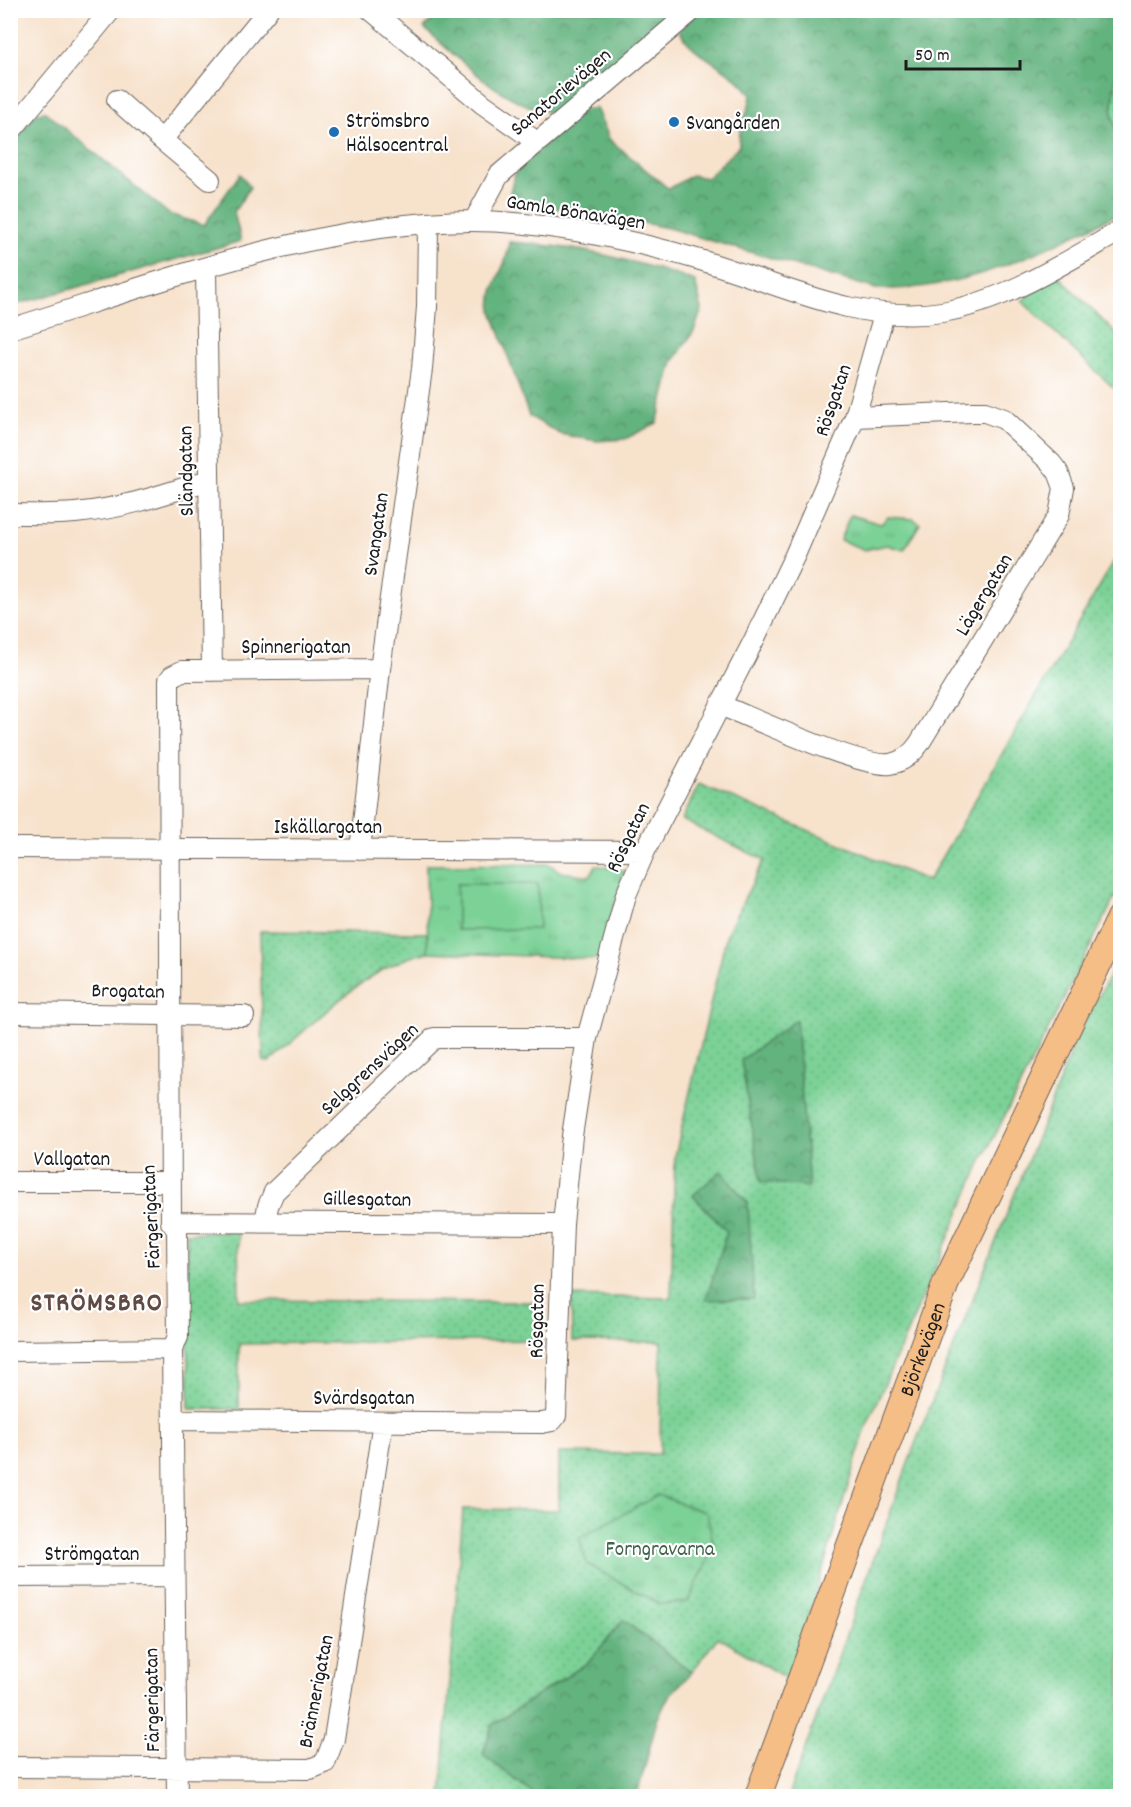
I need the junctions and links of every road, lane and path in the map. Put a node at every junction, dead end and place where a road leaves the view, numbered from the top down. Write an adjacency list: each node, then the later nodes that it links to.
1 (111, 10): 6 (street)
2 (268, 10): 7 (street)
3 (371, 10): 8 (street)
4 (693, 10): 8 (street, Sanatorievägen)
5 (117, 100): 7 (street)
6 (10, 132)
7 (162, 140): 9 (street)
8 (537, 142): 10 (street, Sanatorievägen)
9 (210, 180)
10 (474, 221): 11 (street, Gamla Bönavägen); 14 (street, Gamla Bönavägen)
11 (428, 224): 13 (street, Gamla Bönavägen); 19 (street, Svangatan)
12 (1120, 231): 14 (street, Gamla Bönavägen)
13 (206, 270): 15 (street, Gamla Bönavägen); 17 (street, Sländgatan)
14 (884, 314): 16 (street, Rösgatan)
15 (10, 329)
16 (855, 417): 21 (street, Rösgatan); 21 (street, Lägergatan)
17 (209, 480): 18 (street); 20 (street, Sländgatan)
18 (10, 514)
19 (380, 669): 20 (street, Spinnerigatan); 24 (street, Svangatan)
20 (212, 671): 23 (street, Färgerigatan)
21 (720, 705): 25 (street, Rösgatan)
22 (10, 848): 23 (street, Iskällargatan)
23 (168, 849): 24 (street, Iskällargatan); 28 (street, Färgerigatan)
24 (360, 850): 25 (street, Iskällargatan)
25 (645, 851): 30 (street, Rösgatan)
26 (1120, 918): 46 (main road, Björkevägen)
27 (10, 1013): 28 (street, Brogatan)
28 (171, 1015): 29 (street, Brogatan); 32 (street, Färgerigatan)
29 (244, 1016)
30 (587, 1038): 33 (street, Selggrensvägen); 35 (street, Rösgatan)
31 (10, 1182): 32 (street, Vallgatan)
32 (170, 1182): 34 (street, Färgerigatan)
33 (265, 1221): 34 (street, Gillesgatan); 35 (street, Gillesgatan)
34 (171, 1222): 36 (street, Färgerigatan)
35 (563, 1224): 38 (street, Rösgatan)
36 (172, 1349): 37 (street); 39 (street, Färgerigatan)
37 (10, 1352)
38 (554, 1419): 40 (street, Svärdsgatan)
39 (173, 1420): 40 (street, Svärdsgatan); 41 (street, Färgerigatan)
40 (383, 1422): 44 (street, Brännerigatan)
41 (173, 1576): 42 (street, Strömgatan); 44 (street, Färgerigatan)
42 (10, 1577)
43 (10, 1767): 44 (street, Brännerigatan)
44 (177, 1768): 45 (street, Färgerigatan)
45 (177, 1797)
46 (758, 1797)

